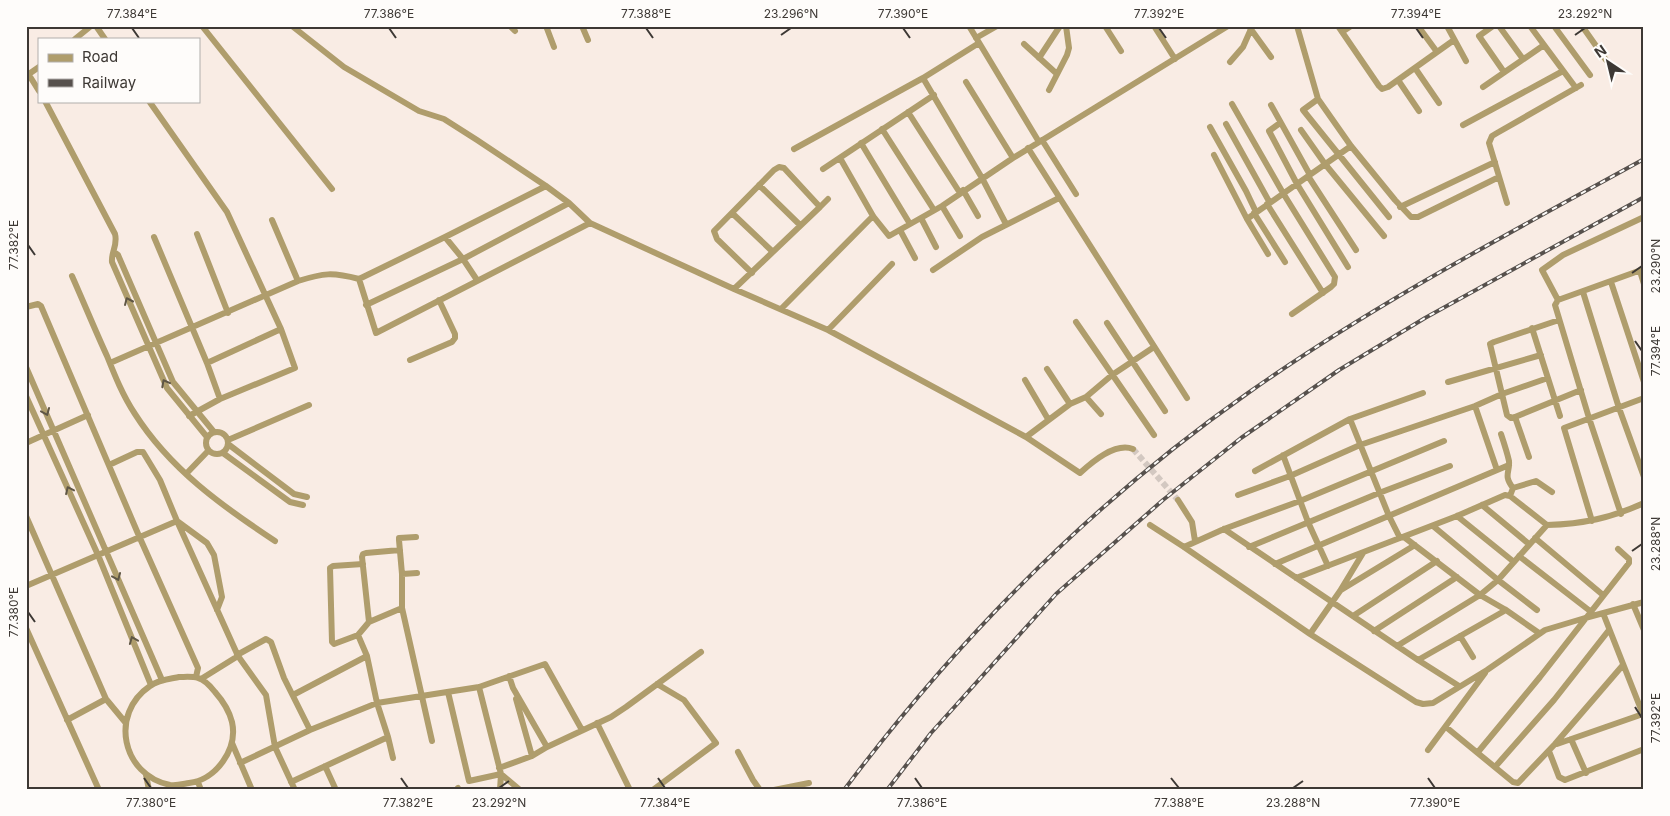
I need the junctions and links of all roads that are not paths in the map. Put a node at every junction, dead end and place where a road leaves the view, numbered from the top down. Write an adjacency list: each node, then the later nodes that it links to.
1 (91, 26): 27 (street)
2 (96, 26): 28 (street)
3 (202, 26): 89 (street)
4 (292, 26): 88 (street)
5 (546, 26): 34 (street)
6 (582, 26): 29 (street)
7 (969, 26): 30 (street)
8 (997, 26): 30 (street)
9 (1060, 26): 38 (street)
10 (1066, 26): 47 (street)
11 (1105, 26): 35 (street)
12 (1154, 26): 39 (street)
13 (1211, 26): 26 (street)
14 (1228, 26): 26 (street)
15 (1297, 26): 57 (street)
16 (1351, 26): 25 (street)
17 (1418, 26): 36 (street)
18 (1447, 26): 31 (street)
19 (1499, 26): 40 (street)
20 (1530, 26): 33 (street)
21 (1554, 26): 49 (street)
22 (1582, 26): 42 (street)
23 (1250, 27): 37 (street); 43 (street)
24 (1491, 27): 46 (street)
25 (1340, 29): 51 (street)
26 (1216, 34): 39 (street)
27 (76, 38)
28 (104, 38)
29 (588, 40)
30 (977, 40): 50 (street); 71 (street)
31 (1454, 40): 36 (street); 41 (street)
32 (1024, 44): 38 (street)
33 (1544, 45): 40 (street); 45 (street)
34 (554, 48)
35 (1121, 51)
36 (1437, 52): 44 (street)
37 (1271, 57)
38 (1039, 58): 47 (street)
39 (1175, 59): 71 (street)
40 (1523, 59): 46 (street)
41 (1466, 60)
42 (1606, 60)
43 (1230, 62)
44 (1415, 68): 51 (street); 60 (street)
45 (1563, 71): 67 (street); 80 (street)
46 (1504, 72): 53 (street)
47 (1057, 74): 55 (street)
48 (28, 75): 54 (street)
49 (1590, 75)
50 (923, 78): 56 (street); 75 (street)
51 (1398, 80): 63 (street)
52 (966, 82): 79 (street)
53 (1483, 87)
54 (38, 90)
55 (1049, 90)
56 (934, 96): 64 (street); 85 (street)
57 (1318, 100): 73 (street); 77 (street)
58 (46, 102): 123 (street)
59 (150, 102): 143 (street)
60 (1440, 103)
61 (1232, 104): 91 (street)
62 (1272, 105): 65 (street)
63 (1419, 111)
64 (908, 112): 69 (street); 90 (street)
65 (1280, 123): 83 (street); 86 (street)
66 (1226, 124): 97 (street)
67 (1463, 125)
68 (1210, 127): 103 (street)
69 (882, 130): 72 (street); 101 (street)
70 (1301, 130): 81 (street)
71 (1040, 141): 74 (street); 92 (street)
72 (861, 143): 78 (street); 112 (street)
73 (1351, 146): 77 (street); 100 (street)
74 (1028, 148): 79 (street); 93 (street)
75 (794, 149)
76 (1214, 155): 109 (street)
77 (1338, 155): 81 (street); 106 (street)
78 (840, 158): 82 (street); 104 (street)
79 (1012, 158): 85 (street)
80 (1495, 162): 84 (street); 100 (street)
81 (1325, 164): 83 (street); 118 (street)
82 (823, 168)
83 (1309, 175): 86 (street); 122 (street)
84 (1499, 177): 96 (street); 100 (street)
85 (982, 178): 90 (street); 113 (street)
86 (1297, 184): 91 (street); 130 (street)
87 (759, 185): 99 (street); 102 (street); 114 (street)
88 (546, 186): 95 (street); 119 (street)
89 (332, 189)
90 (961, 192): 98 (street); 105 (street)
91 (1283, 193): 97 (street); 142 (street)
92 (1076, 194)
93 (1059, 198): 113 (street); 160 (street)
94 (828, 199): 99 (street)
95 (569, 203): 111 (street); 127 (street)
96 (1507, 203)
97 (1268, 204): 103 (street); 142 (street)
98 (942, 206): 101 (street); 117 (street)
99 (820, 207): 114 (street)
100 (1400, 207)
101 (934, 210): 108 (street)
102 (732, 213): 124 (street); 133 (street)
103 (1255, 213): 109 (street); 128 (street)
104 (873, 216): 115 (street); 148 (street)
105 (978, 216)
106 (1389, 217)
107 (1644, 217): 145 (street)
108 (921, 218): 112 (street); 121 (street)
109 (1247, 219): 125 (street)
110 (272, 220): 137 (street)
111 (590, 223): 136 (street); 140 (street)
112 (910, 224): 115 (street)
113 (1006, 224): 131 (street)
114 (800, 226): 124 (street)
115 (900, 230): 126 (street)
116 (197, 234): 149 (street)
117 (960, 236)
118 (1384, 236)
119 (445, 237): 127 (street); 135 (street)
120 (154, 238): 154 (street)
121 (936, 247)
122 (1356, 250)
123 (114, 252): 158 (street); 159 (street, one-way to 123)
124 (773, 252): 133 (street)
125 (1268, 254)
126 (914, 258)
127 (463, 259): 136 (street); 146 (street)
128 (1285, 262)
129 (892, 264): 157 (street)
130 (1348, 267)
131 (933, 270)
132 (1642, 270): 138 (street); 139 (street)
133 (752, 273): 140 (street)
134 (72, 276): 164 (street)
135 (359, 279): 137 (street); 146 (street)
136 (477, 280): 144 (street)
137 (298, 282): 143 (street)
138 (1611, 282): 141 (street); 173 (street)
139 (1644, 284)
140 (734, 289): 148 (street)
141 (1583, 292): 145 (street); 186 (street)
142 (1323, 293): 150 (street)
143 (265, 296): 149 (street); 156 (street)
144 (439, 300): 146 (street); 162 (street)
145 (1558, 300): 151 (street)
146 (366, 305)
147 (26, 307): 190 (street)
148 (781, 309): 157 (street)
149 (228, 313): 154 (street)
150 (1292, 314)
151 (1559, 320): 155 (street); 174 (street)
152 (1076, 322): 169 (street)
153 (1107, 323): 163 (street)
154 (192, 327): 158 (street); 165 (street)
155 (1532, 328): 161 (street); 167 (street)
156 (281, 329): 165 (street); 181 (street)
157 (828, 330): 202 (street)
158 (156, 342): 159 (street); 187 (street)
159 (148, 345): 164 (street); 191 (street, one-way to 159)
160 (1154, 347): 163 (street); 179 (street)
161 (1541, 355): 167 (street); 170 (street)
162 (410, 360)
163 (1133, 362): 169 (street); 188 (street)
164 (110, 363): 219 (street)
165 (207, 363): 181 (street)
166 (26, 367): 197 (street, one-way to 197)
167 (1495, 368): 172 (street); 176 (street)
168 (1047, 369): 183 (street)
169 (1112, 375): 178 (street); 201 (street)
170 (1548, 378): 176 (street); 182 (street)
171 (1024, 380): 195 (street)
172 (1448, 382)
173 (1644, 382)
174 (1581, 390): 182 (street); 194 (street)
175 (1423, 393): 196 (street)
176 (1502, 394): 185 (street); 193 (street)
177 (26, 396): 200 (street)
178 (1086, 397): 183 (street); 189 (street)
179 (1187, 398)
180 (1644, 398): 186 (street)
181 (220, 399): 187 (street)
182 (1555, 400): 192 (street); 193 (street)
183 (1070, 404): 195 (street)
184 (308, 406): 205 (street)
185 (1475, 406): 207 (street); 216 (street)
186 (1619, 408): 194 (street); 221 (street)
187 (196, 411): 191 (street); 198 (street)
188 (1165, 411)
189 (1101, 414)
190 (88, 415): 197 (street); 213 (street)
191 (189, 416): 203 (street)
192 (1560, 416)
193 (1515, 417): 212 (street)
194 (1589, 418): 233 (street); 238 (street)
195 (1048, 419): 202 (street)
196 (1350, 419): 207 (street); 211 (street)
197 (54, 430): 200 (street); 257 (street)
198 (214, 432): 203 (street); 205 (street)
199 (1501, 434): 214 (street)
200 (44, 435): 206 (street); 259 (street, one-way to 200)
201 (1154, 435)
202 (1026, 437): 208 (street)
203 (207, 438): 209 (street)
204 (1444, 441): 218 (street)
205 (228, 442): 210 (street); 227 (street)
206 (26, 443)
207 (1360, 446): 218 (street); 220 (street)
208 (1133, 449)
209 (208, 451): 210 (street); 219 (street)
210 (223, 453): 231 (street)
211 (1283, 455): 217 (street); 220 (street)
212 (1528, 457)
213 (109, 465): 237 (street); 244 (street)
214 (1509, 465): 216 (street); 222 (street)
215 (1450, 466): 224 (street)
216 (1497, 470): 235 (street)
217 (1255, 471)
218 (1371, 472): 224 (street); 229 (street)
219 (186, 474): 248 (street)
220 (1290, 476): 225 (street); 229 (street)
221 (1644, 477)
222 (1513, 488): 223 (street); 226 (street)
223 (1552, 492)
224 (1379, 493): 235 (street); 239 (street)
225 (1238, 495)
226 (1510, 496): 232 (street); 241 (street)
227 (308, 497)
228 (1178, 500): 249 (street)
229 (1300, 500): 239 (street); 243 (street)
230 (1644, 503): 233 (street)
231 (302, 505)
232 (1482, 505): 236 (street); 250 (street)
233 (1621, 514): 238 (street)
234 (26, 516): 267 (street)
235 (1389, 516): 246 (street); 253 (street)
236 (1456, 516): 242 (street); 260 (street)
237 (177, 521): 244 (street); 279 (street); 279 (street)
238 (1592, 521): 241 (street)
239 (1308, 522): 253 (street); 254 (street)
240 (1150, 525): 252 (street)
241 (1547, 525): 247 (street)
242 (1433, 526): 246 (street); 270 (street)
243 (1224, 529): 249 (street); 254 (street)
244 (139, 536): 257 (street); 304 (street)
245 (416, 537): 256 (street)
246 (1402, 537): 251 (street); 258 (street)
247 (1535, 538): 250 (street); 274 (street)
248 (275, 540)
249 (1195, 541): 252 (street)
250 (1529, 544): 260 (street)
251 (1415, 545): 261 (street); 272 (street)
252 (1184, 546): 292 (street)
253 (1319, 546): 263 (street); 264 (street)
254 (1249, 547): 263 (street)
255 (1618, 549): 274 (street)
256 (400, 550): 262 (street); 266 (street)
257 (106, 551): 259 (street); 305 (street, one-way to 305)
258 (1363, 552): 264 (street); 272 (street)
259 (98, 555): 267 (street); 307 (street, one-way to 259)
260 (1516, 559): 270 (street); 282 (street)
261 (1437, 561): 268 (street); 284 (street)
262 (363, 564): 286 (street); 293 (street)
263 (1276, 564): 269 (street)
264 (1328, 566): 269 (street)
265 (417, 573): 266 (street)
266 (402, 574): 278 (street)
267 (53, 575): 271 (street); 314 (street)
268 (1457, 577): 273 (street); 288 (street)
269 (1296, 578): 275 (street)
270 (1498, 580): 273 (street); 281 (street)
271 (26, 586)
272 (1340, 591): 275 (street)
273 (1480, 595): 280 (street); 295 (street)
274 (1603, 595): 282 (street)
275 (1332, 602): 284 (street); 292 (street)
276 (1644, 602): 277 (street)
277 (1634, 604): 283 (street); 290 (street)
278 (402, 608): 286 (street); 312 (street)
279 (217, 610): 297 (street)
280 (1506, 610): 291 (street); 294 (street)
281 (1537, 610)
282 (1590, 612): 285 (street)
283 (1603, 612): 285 (street); 289 (street)
284 (1353, 616): 288 (street)
285 (1585, 618): 291 (street); 334 (street)
286 (368, 622): 293 (street)
287 (26, 628): 317 (street)
288 (1374, 630): 295 (street)
289 (1609, 630): 301 (street); 339 (street)
290 (1644, 630)
291 (1539, 633): 302 (street)
292 (1310, 634): 308 (street)
293 (358, 635): 298 (street)
294 (1460, 636): 299 (street); 300 (street)
295 (1397, 646): 300 (street)
296 (701, 652): 306 (street)
297 (237, 655): 304 (street); 313 (street); 329 (street)
298 (367, 656): 313 (street); 315 (street)
299 (1473, 657)
300 (1418, 660): 308 (street)
301 (1623, 665): 316 (street); 327 (street)
302 (1487, 670): 308 (street); 320 (street)
303 (510, 676): 309 (street); 310 (street); 322 (street)
304 (198, 678): 305 (street); 326 (street)
305 (162, 680): 307 (street)
306 (657, 684): 319 (street); 354 (street)
307 (151, 685): 318 (street)
308 (1460, 686)
309 (479, 687): 311 (street); 340 (street)
310 (513, 688): 328 (street); 335 (street)
311 (448, 692): 312 (street); 340 (street)
312 (423, 694): 315 (street); 325 (street)
313 (293, 696): 321 (street)
314 (106, 699): 317 (street); 318 (street)
315 (377, 702): 321 (street); 323 (street)
316 (1643, 716): 324 (street)
317 (67, 720): 345 (street)
318 (125, 722): 342 (street)
319 (597, 723): 322 (street); 353 (street)
320 (1446, 726): 331 (street); 334 (street)
321 (310, 730): 329 (street)
322 (582, 730): 328 (street)
323 (388, 737): 336 (street); 338 (street)
324 (1571, 739): 327 (street); 341 (street)
325 (432, 740)
326 (232, 743): 337 (street); 343 (street)
327 (1555, 744): 332 (street)
328 (547, 747): 335 (street)
329 (274, 748): 337 (street); 344 (street)
330 (1644, 749): 341 (street)
331 (1428, 750)
332 (1550, 751): 339 (street); 341 (street)
333 (738, 752): 355 (street)
334 (1478, 752): 339 (street)
335 (532, 756): 340 (street)
336 (393, 758)
337 (240, 763): 348 (street)
338 (325, 766): 344 (street); 350 (street)
339 (1495, 767)
340 (500, 771): 351 (street); 352 (street)
341 (1586, 772)
342 (146, 775): 343 (street); 346 (street)
343 (198, 782): 347 (street)
344 (291, 782): 349 (street)
345 (99, 790)
346 (149, 790)
347 (202, 790)
348 (252, 790)
349 (294, 790)
350 (336, 790)
351 (500, 790)
352 (520, 790)
353 (630, 790)
354 (653, 790)
355 (760, 790)
356 (774, 790): 357 (street)
357 (804, 790)

